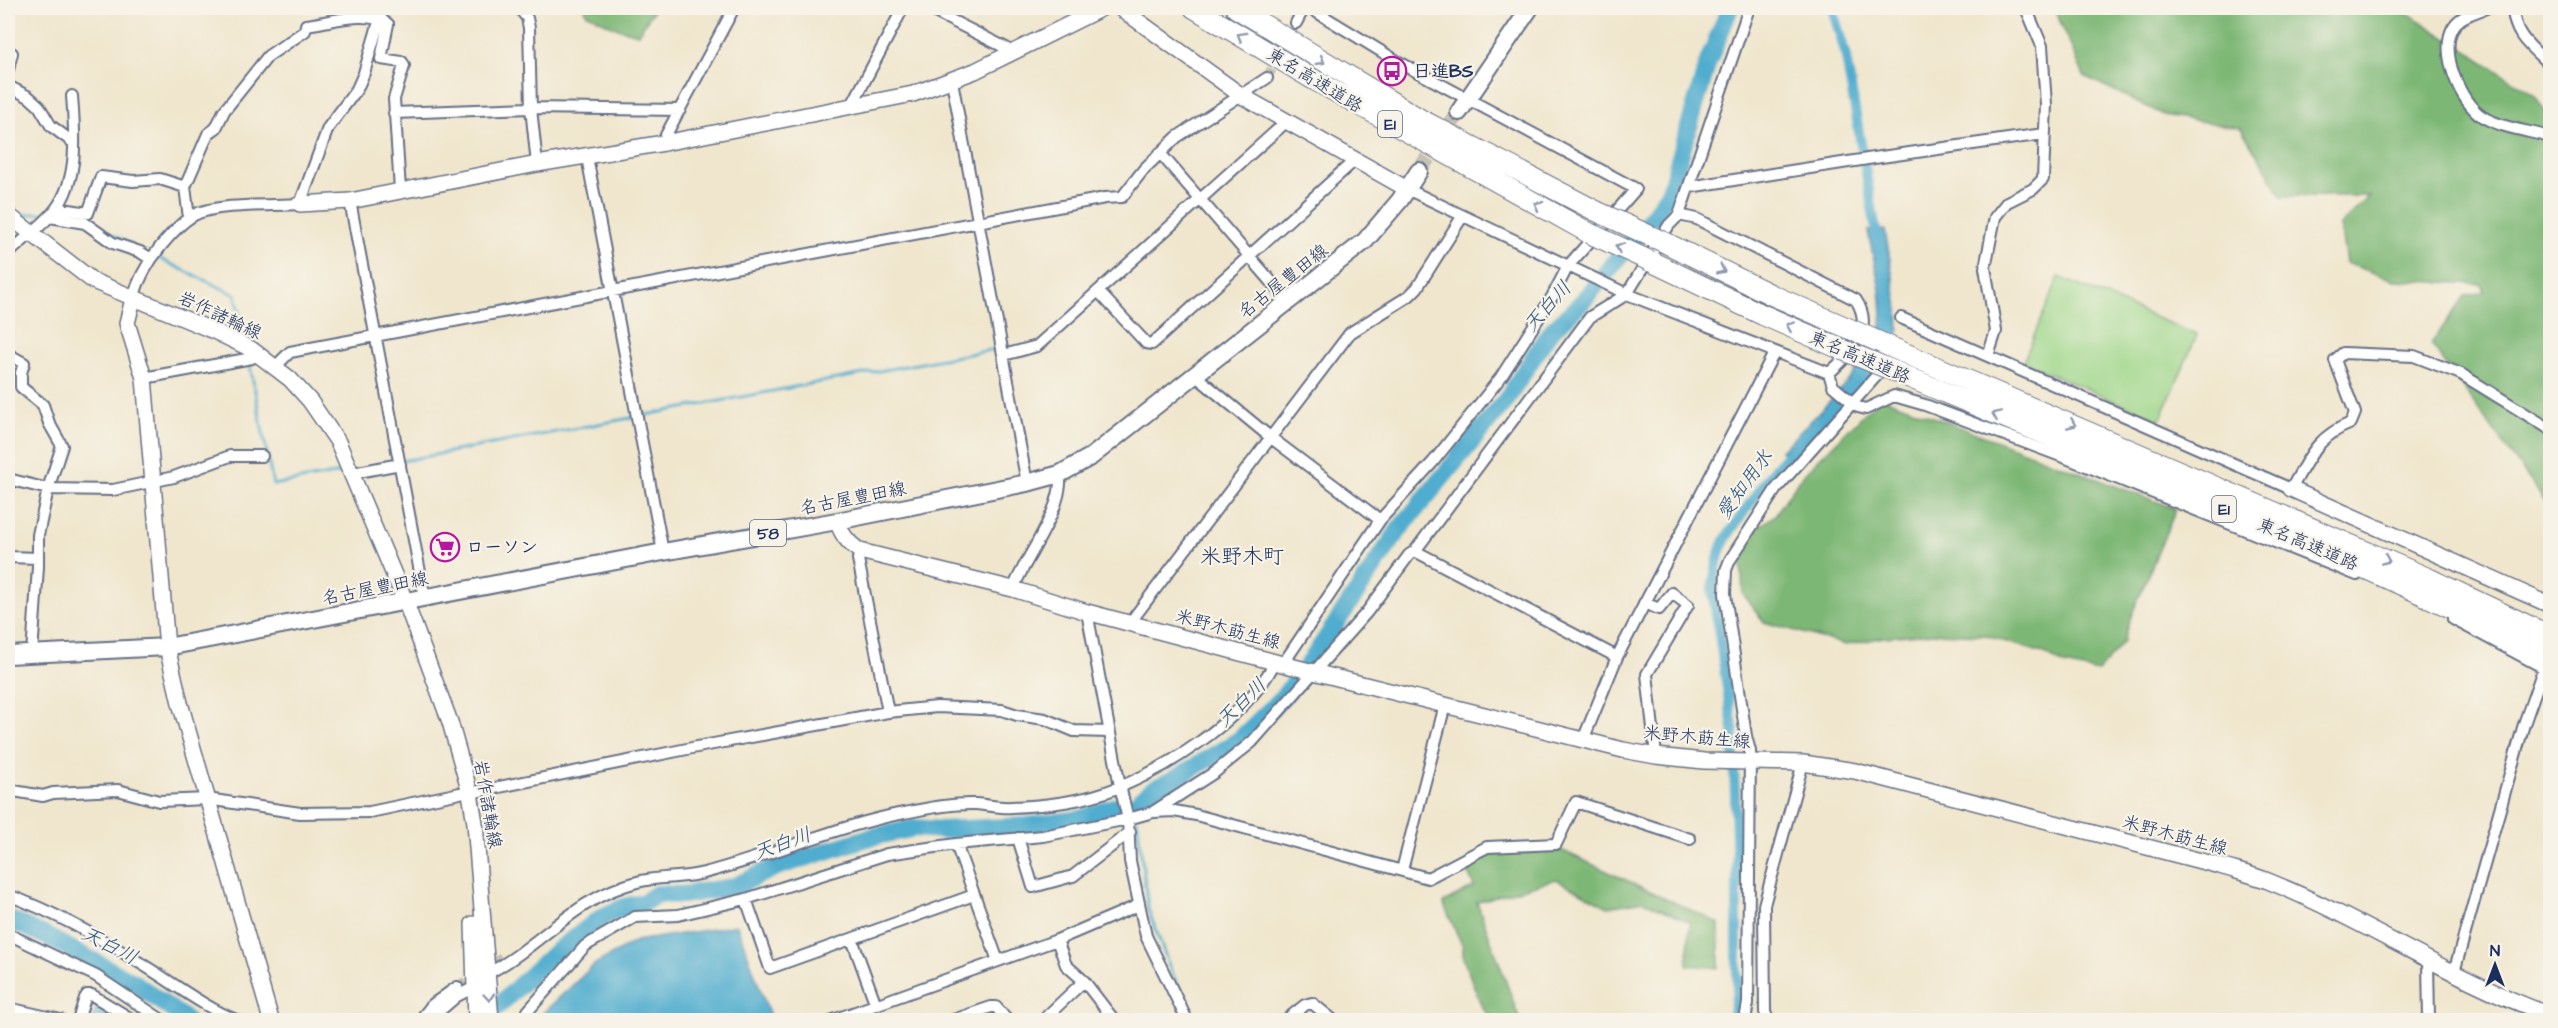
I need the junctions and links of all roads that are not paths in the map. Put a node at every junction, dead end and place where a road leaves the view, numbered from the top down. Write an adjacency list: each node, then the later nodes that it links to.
1 (519, 8): 29 (street)
2 (734, 8): 30 (street)
3 (903, 8): 28 (street)
4 (927, 8): 19 (street)
5 (1102, 8): 19 (main road)
6 (1120, 8): 26 (main road)
7 (1194, 8): 110 (highway, 東名高速道路 / E1, one-way to 7, bridge)
8 (1236, 8): 68 (highway, 東名高速道路 / E1, one-way to 68, bridge)
9 (1304, 8): 17 (street)
10 (1310, 8): 27 (street)
11 (1530, 8): 27 (main road)
12 (1749, 8): 44 (street)
13 (2026, 8): 34 (street)
14 (2486, 8): 35 (street)
15 (2512, 8): 20 (street)
16 (381, 13): 32 (street); 43 (street); 49 (street)
17 (1296, 23)
18 (8, 52): 21 (street)
19 (1011, 54): 23 (main road)
20 (2550, 65)
21 (8, 70)
22 (1267, 78): 26 (street)
23 (952, 81): 28 (main road); 55 (street)
24 (8, 86): 36 (street)
25 (72, 96): 36 (street)
26 (1242, 96): 33 (main road); 38 (street)
27 (1469, 98): 31 (main road); 60 (street)
28 (851, 107): 37 (main road)
29 (531, 108): 30 (street); 32 (street); 41 (street)
30 (680, 110): 37 (street)
31 (1459, 112)
32 (394, 113): 46 (street)
33 (1286, 122): 40 (main road); 47 (street)
34 (2044, 134): 44 (street); 72 (street)
35 (2550, 137)
36 (74, 143): 50 (street)
37 (664, 143): 39 (main road)
38 (1160, 153): 47 (street); 55 (street)
39 (587, 157): 41 (main road); 61 (street)
40 (1355, 160): 45 (main road); 58 (street)
41 (537, 164): 46 (main road)
42 (1419, 171): 45 (main road, 名古屋豊田線 / 58)
43 (185, 187): 50 (street); 54 (street)
44 (1689, 187): 51 (street)
45 (1407, 189): 53 (street); 65 (main road, 名古屋豊田線 / 58)
46 (400, 190): 48 (main road)
47 (1201, 199): 58 (street); 62 (street)
48 (350, 201): 49 (main road); 67 (street)
49 (300, 204): 54 (street)
50 (53, 212): 56 (street); 59 (street)
51 (1679, 214): 63 (street); 75 (street)
52 (8, 216): 56 (main road, 岩作諸輪線)
53 (1462, 217): 60 (street); 80 (street)
54 (189, 218): 59 (street)
55 (978, 222): 61 (street); 71 (street)
56 (29, 233): 57 (street); 64 (main road, 岩作諸輪線)
57 (8, 254)
58 (1251, 256): 62 (street); 65 (street)
59 (151, 260): 64 (street)
60 (1568, 266): 63 (street); 90 (street)
61 (612, 290): 67 (street); 94 (street)
62 (1098, 291): 71 (street)
63 (1622, 291): 69 (street); 93 (street)
64 (133, 299): 74 (main road, 岩作諸輪線); 77 (main road)
65 (1289, 302): 76 (main road, 名古屋豊田線 / 58)
66 (1901, 318): 72 (street)
67 (375, 336): 74 (street); 82 (street)
68 (1900, 344): 78 (street); 104 (highway, 東名高速道路 / E1, one-way to 104)
69 (1774, 353): 75 (street); 100 (street)
70 (8, 354): 88 (street)
71 (1004, 355): 87 (street)
72 (1988, 356): 89 (street)
73 (252, 358): 77 (street)
74 (275, 367): 83 (main road, 岩作諸輪線)
75 (1829, 373): 78 (street)
76 (1196, 376): 80 (street); 84 (main road, 名古屋豊田線 / 58)
77 (144, 378): 86 (main road)
78 (1853, 404): 110 (street); 117 (street)
79 (2550, 429): 89 (street)
80 (1270, 437): 90 (street); 103 (street)
81 (262, 456): 86 (street)
82 (400, 464): 83 (street); 97 (street)
83 (353, 473): 99 (main road, 岩作諸輪線)
84 (1060, 474): 87 (main road, 名古屋豊田線 / 58); 98 (street)
85 (8, 479): 88 (street)
86 (153, 482): 88 (street); 105 (main road)
87 (1027, 483): 91 (main road, 名古屋豊田線 / 58)
88 (48, 489): 96 (street)
89 (2291, 489): 101 (main road)
90 (1380, 520): 109 (street)
91 (837, 521): 92 (main road); 94 (main road, 名古屋豊田線 / 58)
92 (860, 551): 98 (main road, 米野木莇生線); 113 (street)
93 (1415, 551): 108 (street); 111 (street)
94 (663, 552): 99 (main road, 名古屋豊田線 / 58)
95 (8, 557): 96 (street)
96 (38, 558): 106 (street)
97 (423, 588)
98 (1013, 589): 102 (main road, 米野木莇生線)
99 (406, 603): 105 (main road, 名古屋豊田線 / 58); 121 (main road, 岩作諸輪線)
100 (1644, 603): 108 (street); 116 (street)
101 (2550, 605)
102 (1087, 612): 103 (main road, 米野木莇生線); 114 (street)
103 (1132, 624): 109 (main road, 米野木莇生線)
104 (2550, 635)
105 (167, 647): 106 (main road, 名古屋豊田線 / 58); 122 (main road)
106 (32, 654): 107 (main road, 名古屋豊田線 / 58)
107 (8, 655)
108 (1617, 657): 115 (street)
109 (1281, 664): 111 (main road, 米野木莇生線); 119 (street)
110 (2548, 665): 141 (street)
111 (1313, 672): 112 (main road, 米野木莇生線); 123 (street)
112 (1446, 705): 115 (main road, 米野木莇生線); 129 (street)
113 (888, 712): 114 (street); 121 (street)
114 (1109, 732): 119 (street)
115 (1583, 740): 116 (main road, 米野木莇生線)
116 (1656, 756): 117 (main road, 米野木莇生線)
117 (1749, 762): 118 (main road, 米野木莇生線); 168 (street)
118 (1803, 763): 140 (main road, 米野木莇生線); 169 (street)
119 (1120, 786): 124 (street); 134 (street)
120 (8, 790): 122 (street)
121 (465, 793): 122 (street); 142 (main road, 岩作諸輪線); 145 (main road, 岩作諸輪線)
122 (207, 799): 155 (main road)
123 (1153, 812): 124 (street); 129 (street)
124 (1128, 819): 125 (street); 126 (street)
125 (1130, 832): 126 (street); 133 (street)
126 (1018, 838): 128 (street)
127 (1690, 839): 129 (street)
128 (956, 844): 130 (street); 132 (street)
129 (1402, 870)
130 (974, 895): 136 (street); 139 (street)
131 (8, 896): 154 (street)
132 (746, 899): 136 (street); 160 (street)
133 (1139, 905): 137 (street); 165 (street)
134 (562, 919): 138 (street); 142 (street)
135 (8, 934): 153 (street)
136 (852, 939): 146 (street)
137 (1057, 940): 139 (street); 143 (street)
138 (502, 958)
139 (998, 961): 146 (street)
140 (2428, 961): 141 (main road, 米野木莇生線); 170 (street)
141 (2454, 972): 148 (main road, 米野木莇生線)
142 (487, 974): 159 (main road, 岩作諸輪線, one-way to 159)
143 (1084, 981): 149 (street); 164 (street)
144 (457, 987): 156 (street)
145 (475, 990): 157 (street); 158 (main road, 岩作諸輪線)
146 (876, 1005): 161 (street)
147 (8, 1008): 150 (street)
148 (2550, 1015)
149 (1047, 1016)
150 (61, 1020)
151 (78, 1020): 152 (street)
152 (133, 1020)
153 (162, 1020)
154 (236, 1020)
155 (272, 1020)
156 (420, 1020)
157 (429, 1020)
158 (476, 1020)
159 (492, 1020)
160 (527, 1020)
161 (833, 1020)
162 (953, 1020): 163 (street)
163 (1007, 1020)
164 (1114, 1020)
165 (1187, 1020)
166 (1286, 1020): 167 (street)
167 (1333, 1020)
168 (1745, 1020)
169 (1768, 1020)
170 (2429, 1020)

